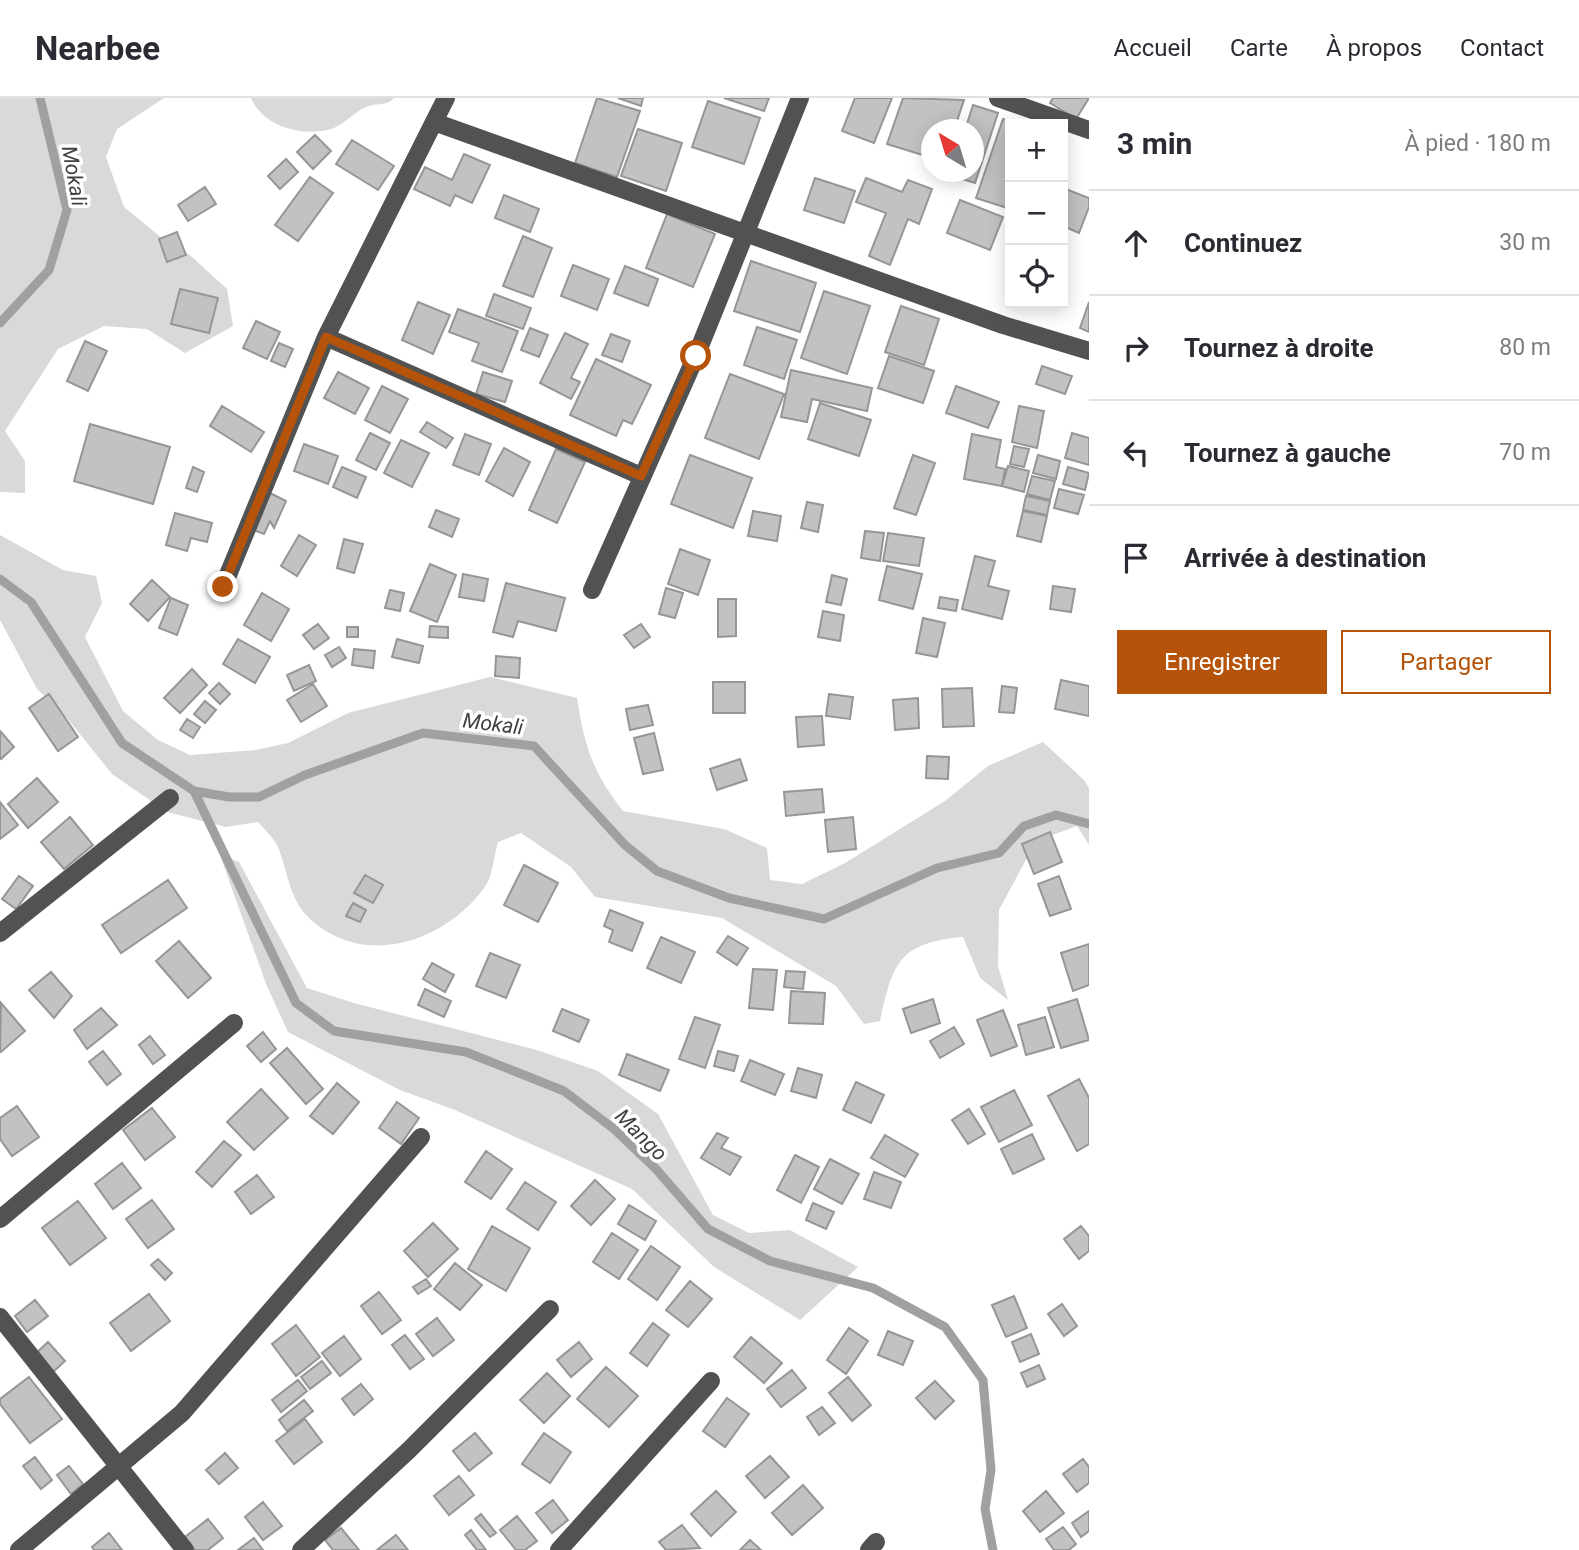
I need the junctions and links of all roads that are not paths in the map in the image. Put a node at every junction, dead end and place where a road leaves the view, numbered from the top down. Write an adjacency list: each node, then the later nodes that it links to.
1 (446, 98): 4 (street)
2 (800, 98): 6 (street)
3 (998, 98): 5 (street)
4 (434, 122): 6 (street); 7 (street)
5 (1089, 130)
6 (745, 234): 8 (street); 9 (street)
7 (326, 337): 9 (street); 10 (street)
8 (1089, 351)
9 (641, 476): 11 (street)
10 (223, 587)
11 (592, 590)
12 (170, 798): 13 (street)
13 (0, 933)
14 (234, 1023): 16 (street)
15 (421, 1136): 20 (street)
16 (0, 1219)
17 (550, 1309): 23 (street)
18 (0, 1317): 20 (street)
19 (711, 1381): 24 (street)
20 (120, 1468): 21 (street); 22 (street)
21 (19, 1550)
22 (185, 1550)
23 (301, 1550)
24 (559, 1550)

